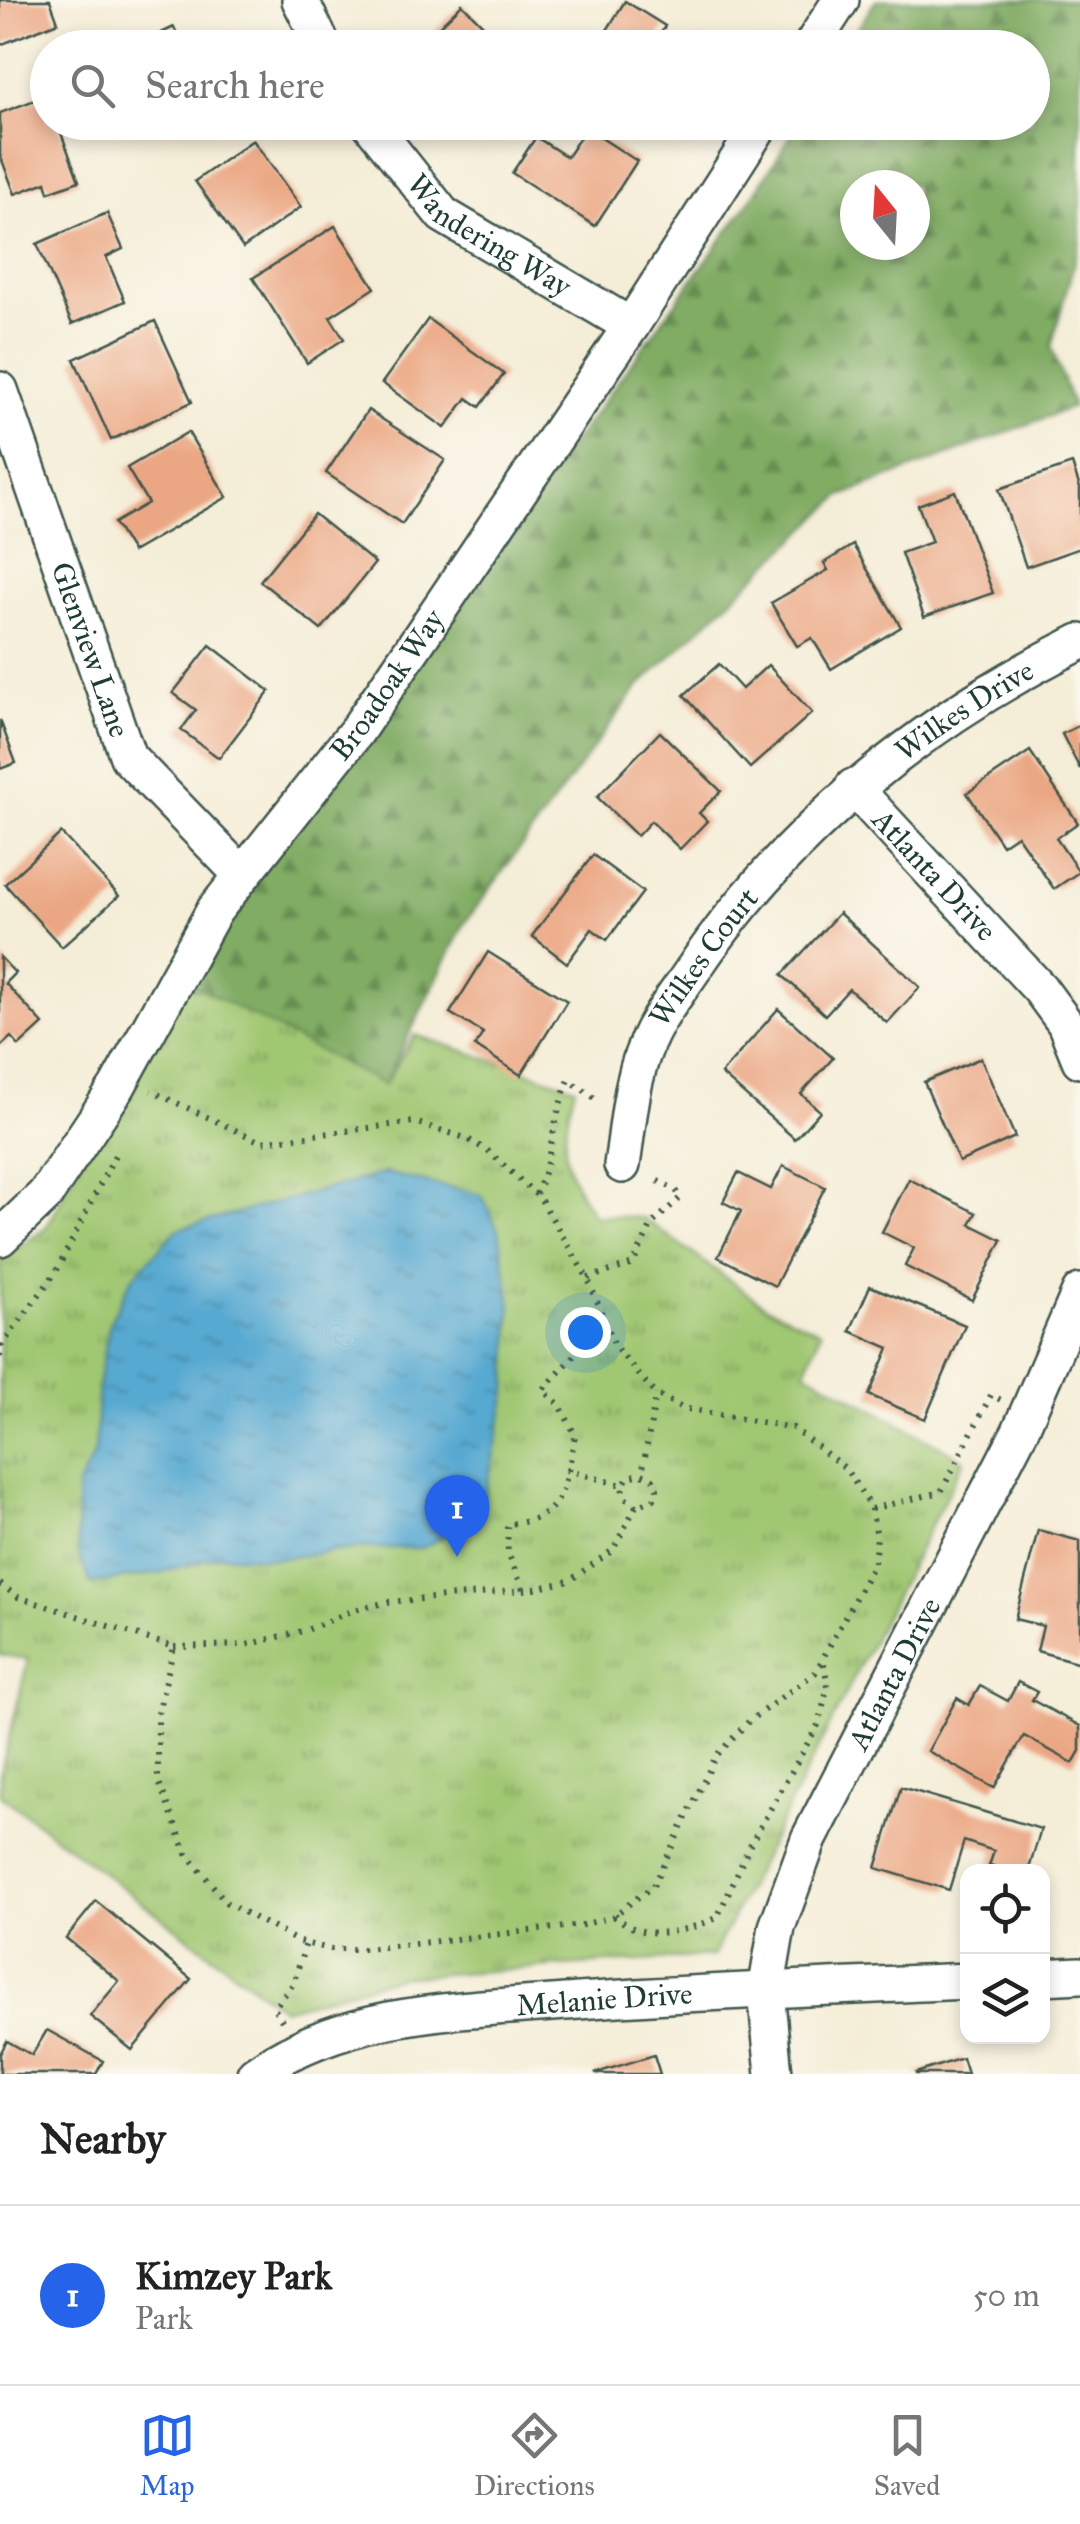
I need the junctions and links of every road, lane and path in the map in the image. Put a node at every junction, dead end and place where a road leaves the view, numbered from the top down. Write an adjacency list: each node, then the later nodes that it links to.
1 (300, 0): 3 (street)
2 (841, 0): 4 (street)
3 (315, 30)
4 (822, 30)
5 (383, 140): 7 (street, Wandering Way)
6 (750, 140): 7 (street, Broadoak Way)
7 (631, 326): 11 (street, Broadoak Way)
8 (0, 390): 11 (street, Glenview Lane)
9 (1080, 642): 10 (street, Wilkes Drive)
10 (853, 787): 12 (street, Atlanta Drive); 14 (street, Wilkes Court)
11 (240, 873): 18 (street, Broadoak Way)
12 (1080, 1060)
13 (139, 1107): 17 (path)
14 (628, 1122): 16 (street, Wilkes Court); 17 (path)
15 (122, 1142): 22 (path)
16 (622, 1165): 19 (path)
17 (536, 1194): 19 (path)
18 (0, 1238)
19 (588, 1279): 21 (path)
20 (1080, 1292): 25 (street, Atlanta Drive)
21 (602, 1312): 24 (path); 26 (path)
22 (1, 1346): 23 (path)
23 (0, 1358)
24 (656, 1394): 27 (path); 30 (path)
25 (1028, 1414): 30 (path); 40 (street, Atlanta Drive)
26 (566, 1470): 28 (path); 32 (path)
27 (642, 1474): 28 (path); 29 (path)
28 (622, 1485): 29 (path)
29 (636, 1506): 32 (path)
30 (870, 1509): 34 (path)
31 (0, 1584): 33 (path)
32 (523, 1589): 33 (path)
33 (174, 1647): 36 (path)
34 (823, 1658): 35 (path); 35 (path)
35 (615, 1914): 36 (path)
36 (306, 1943): 41 (path)
37 (1080, 1976): 38 (street)
38 (1050, 1977)
39 (960, 1981): 40 (street, Melanie Drive)
40 (766, 1991): 41 (street, Melanie Drive); 43 (street, Atlanta Drive)
41 (298, 2049): 42 (street, Melanie Drive)
42 (256, 2074)
43 (774, 2074)

